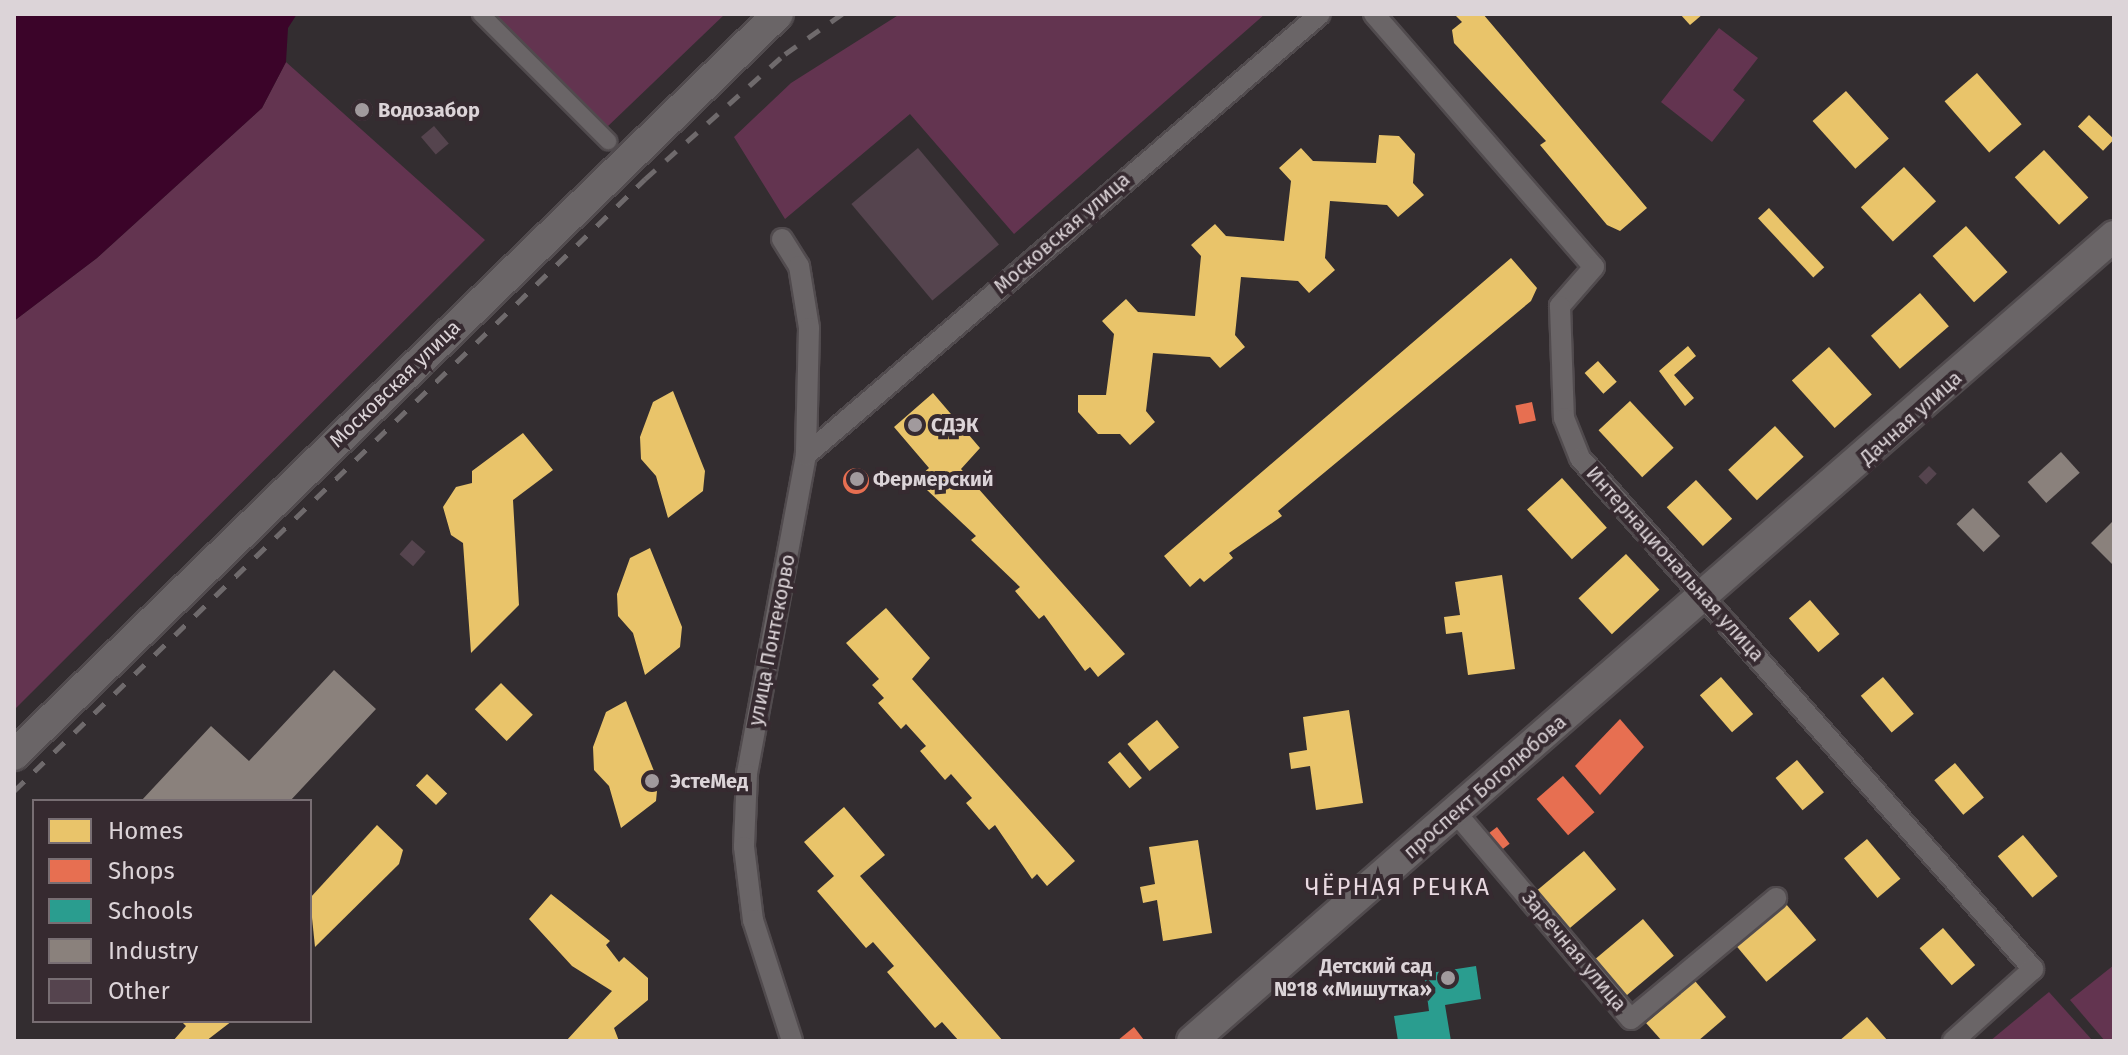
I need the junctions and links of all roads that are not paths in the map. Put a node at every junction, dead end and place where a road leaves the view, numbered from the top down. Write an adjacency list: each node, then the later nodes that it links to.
1 (481, 14): 5 (street)
2 (778, 14): 10 (main road, Московская улица)
3 (1320, 14): 8 (street, Московская улица)
4 (1374, 14): 9 (street, Интернациональная улица)
5 (608, 141)
6 (2114, 236): 9 (main road, Дачная улица)
7 (782, 239): 8 (street, улица Понтекорво)
8 (806, 455): 13 (street, улица Понтекорво)
9 (1705, 596): 11 (main road, проспект Боголюбова); 15 (street, Интернациональная улица)
10 (14, 755)
11 (1456, 813): 12 (street, Заречная улица); 14 (main road, проспект Боголюбова)
12 (1776, 898)
13 (792, 1041)
14 (1192, 1041)
15 (1953, 1041)

